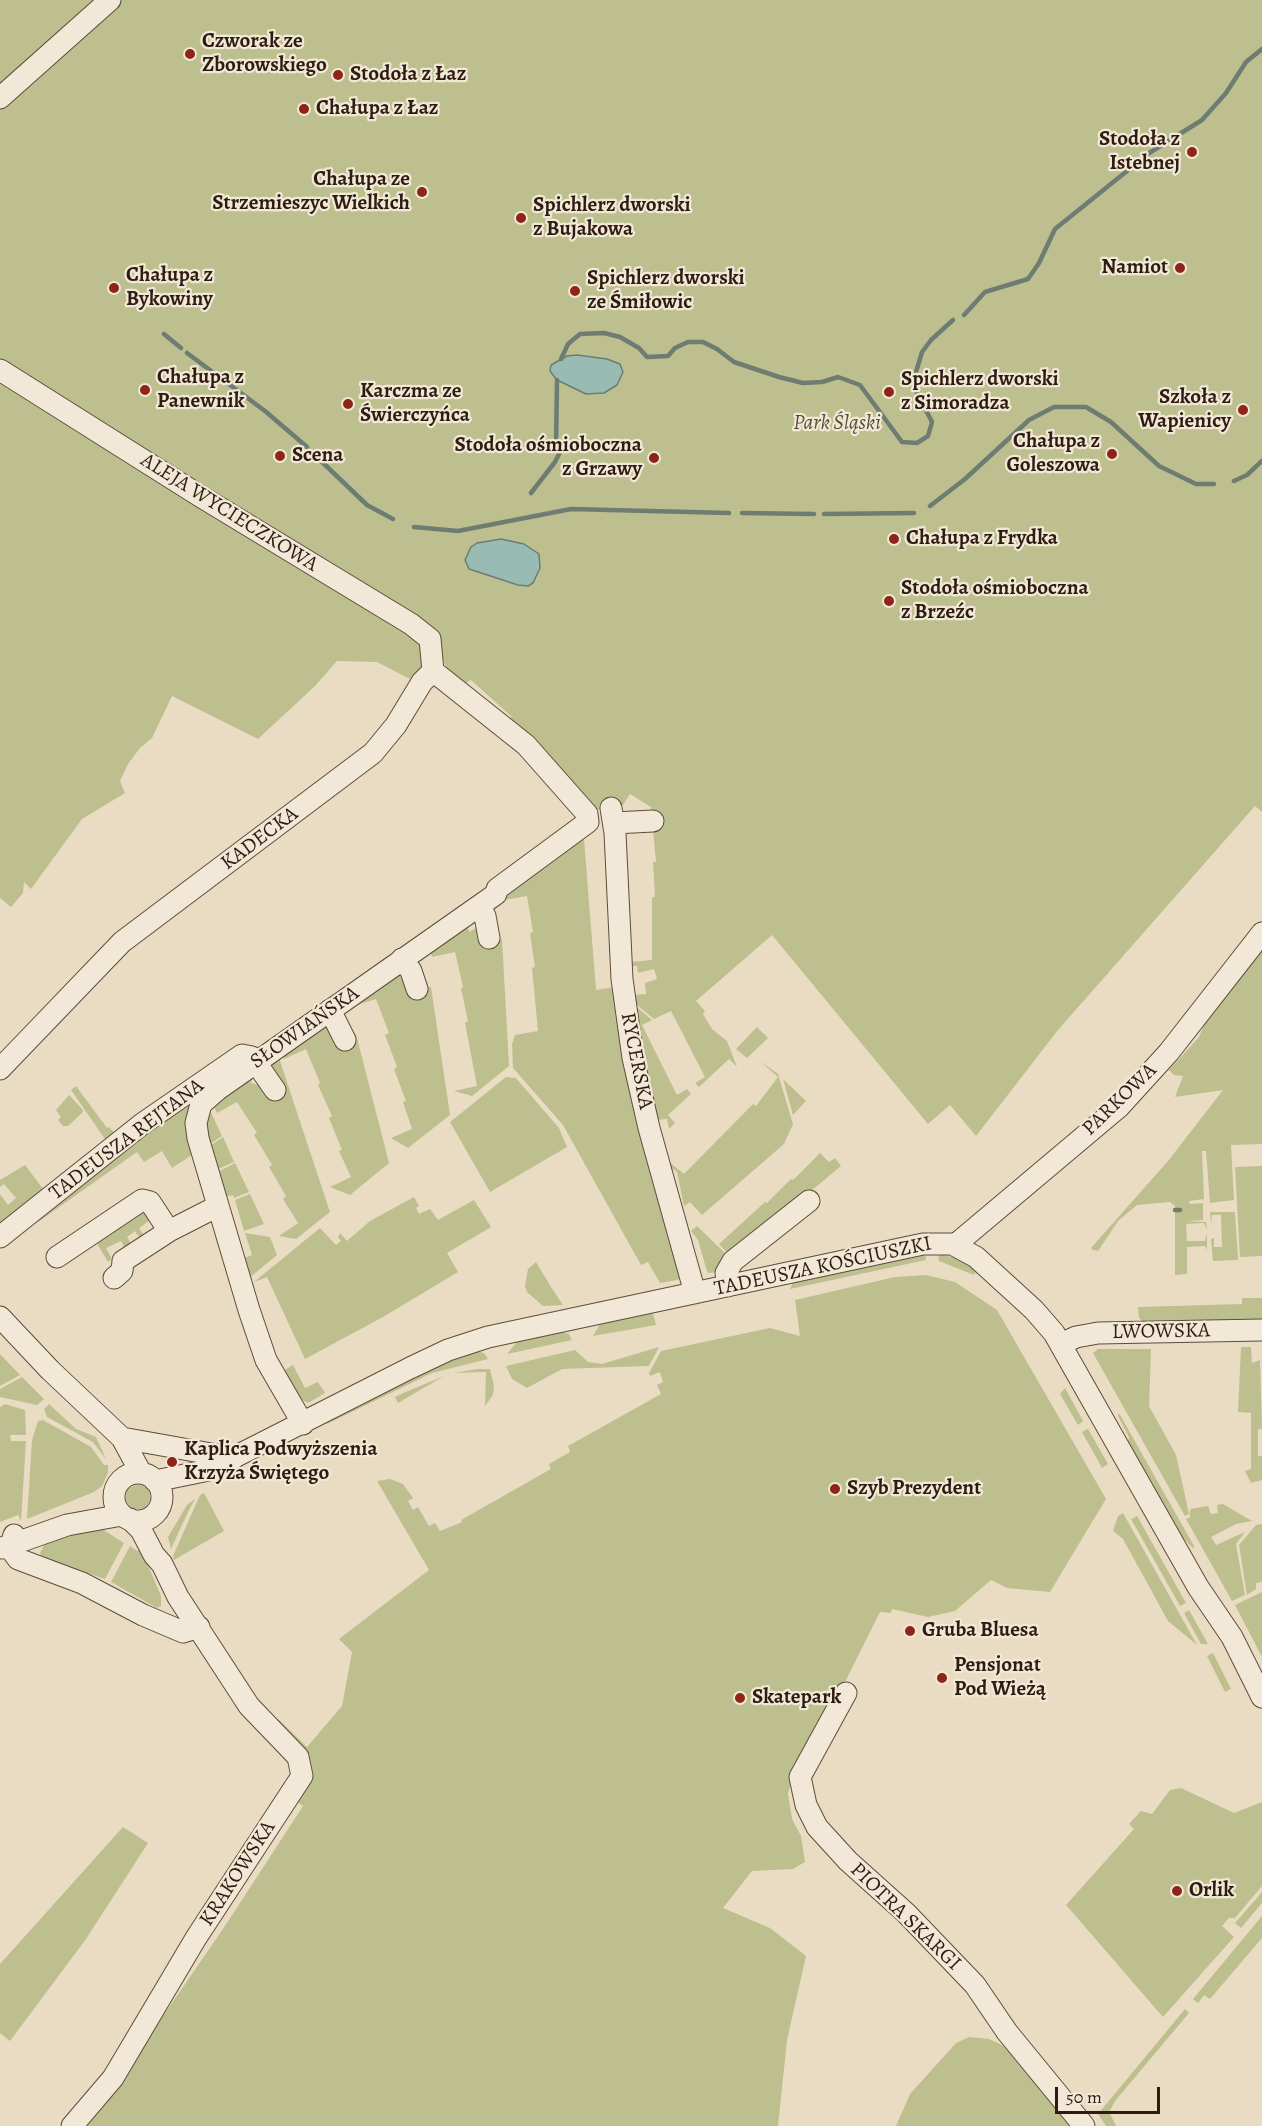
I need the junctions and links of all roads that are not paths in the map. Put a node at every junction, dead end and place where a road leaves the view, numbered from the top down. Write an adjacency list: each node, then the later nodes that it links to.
1 (110, 0): 2 (street)
2 (7, 92)
3 (0, 370): 4 (street, ALEJA WYCIECZKOWA)
4 (433, 670): 6 (street, SŁOWIAŃSKA); 14 (street, KADECKA)
5 (653, 821): 24 (street, RYCERSKA)
6 (478, 906): 8 (street); 9 (street, SŁOWIAŃSKA)
7 (1262, 933): 20 (street, PARKOWA)
8 (489, 938)
9 (402, 960): 10 (street); 11 (street, SŁOWIAŃSKA)
10 (417, 989)
11 (330, 1010): 12 (street); 13 (street, SŁOWIAŃSKA)
12 (345, 1040)
13 (256, 1062): 15 (street); 17 (street, SŁOWIAŃSKA); 19 (street, TADEUSZA REJTANA)
14 (0, 1069)
15 (275, 1090)
16 (809, 1200): 23 (street)
17 (218, 1206): 18 (street); 28 (street, SŁOWIAŃSKA)
18 (169, 1231): 21 (street); 22 (street)
19 (0, 1237)
20 (955, 1245): 23 (street, TADEUSZA KOŚCIUSZKI); 27 (street, TADEUSZA KOŚCIUSZKI)
21 (57, 1257)
22 (114, 1278)
23 (728, 1286): 24 (street, TADEUSZA KOŚCIUSZKI)
24 (695, 1293): 28 (street, TADEUSZA KOŚCIUSZKI)
25 (0, 1317): 29 (street)
26 (1262, 1330): 27 (street, LWOWSKA)
27 (1061, 1344): 40 (street, TADEUSZA KOŚCIUSZKI)
28 (303, 1424): 30 (street, TADEUSZA KOŚCIUSZKI)
29 (114, 1432): 30 (street); 32 (street); 33 (street)
30 (234, 1458): 31 (street, TADEUSZA KOŚCIUSZKI)
31 (209, 1470): 32 (street, TADEUSZA KOŚCIUSZKI); 34 (street, TADEUSZA KOŚCIUSZKI)
32 (148, 1477): 33 (street); 34 (street)
33 (117, 1487): 35 (street); 36 (street)
34 (159, 1507): 35 (street); 37 (street, KRAKOWSKA)
35 (126, 1517): 36 (street); 37 (street, KRAKOWSKA)
36 (6, 1543): 38 (street)
37 (162, 1563): 38 (street, KRAKOWSKA)
38 (199, 1627): 41 (street, KRAKOWSKA)
39 (846, 1693): 42 (street, PIOTRA SKARGI)
40 (1262, 1697)
41 (72, 2126)
42 (1083, 2126)

